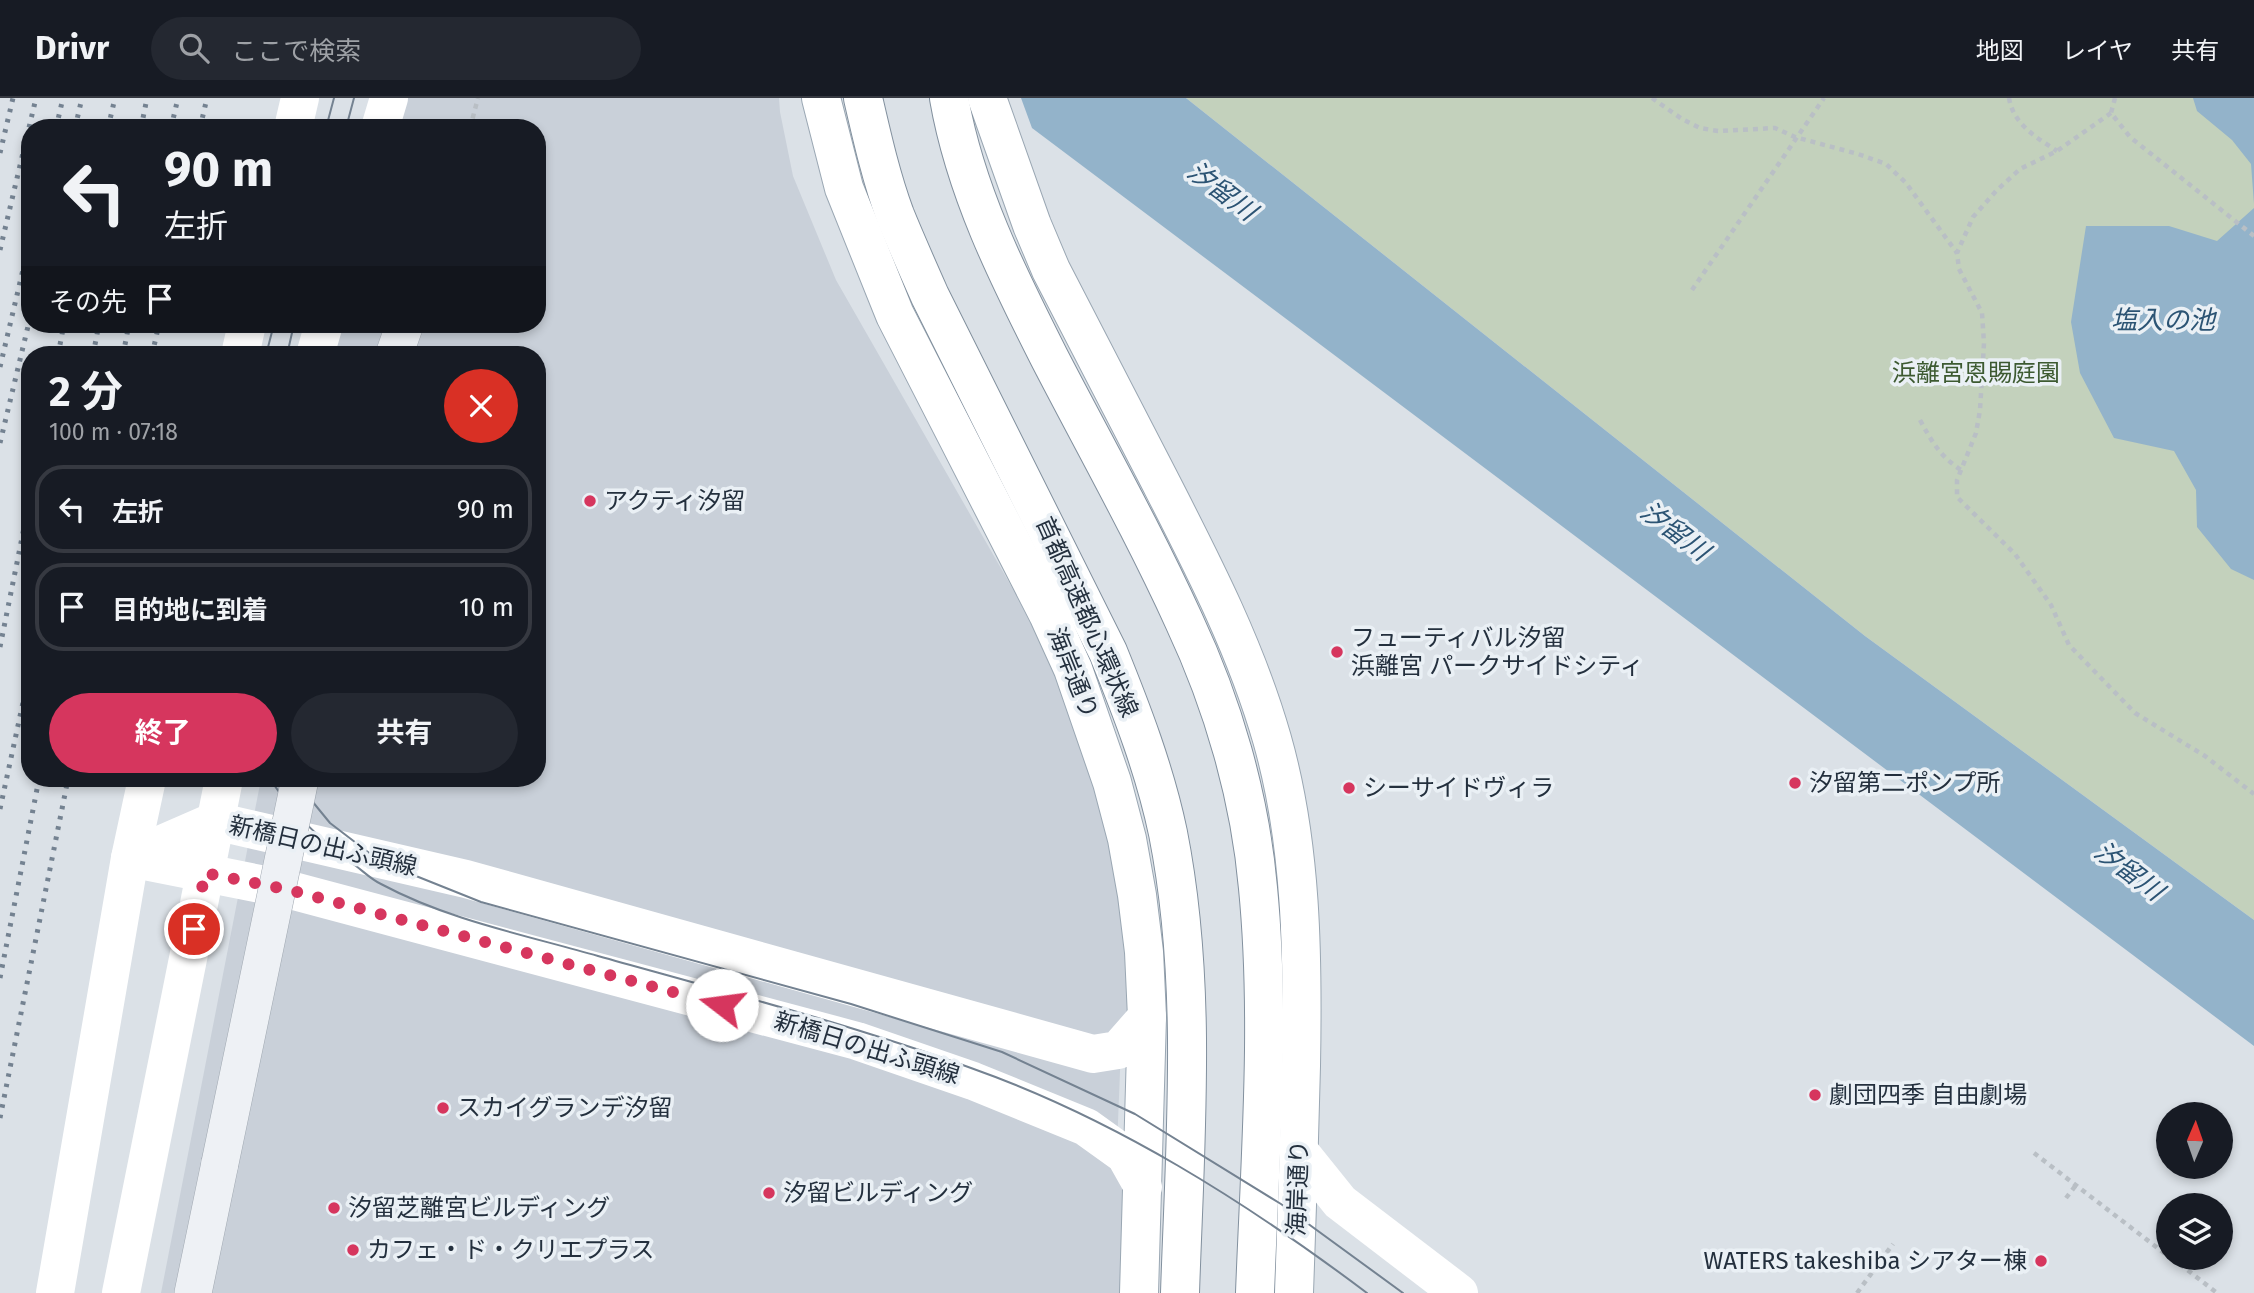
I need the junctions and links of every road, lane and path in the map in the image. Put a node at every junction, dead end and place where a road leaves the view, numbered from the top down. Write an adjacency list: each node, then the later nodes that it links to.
1 (300, 98): 13 (main road)
2 (389, 98): 14 (main road)
3 (478, 98): 15 (path)
4 (821, 98): 30 (main road, 海岸通り)
5 (863, 98): 43 (main road, 首都高速都心環状線)
6 (949, 98): 44 (main road)
7 (987, 98): 31 (main road, 海岸通り)
8 (1652, 98): 16 (path)
9 (1824, 98): 16 (path)
10 (2009, 98): 17 (path)
11 (2115, 98): 12 (path)
12 (2111, 113): 17 (path); 18 (path)
13 (295, 119)
14 (383, 119)
15 (472, 119)
16 (1795, 137): 19 (path); 20 (path)
17 (2057, 151): 19 (path)
18 (2254, 236)
19 (1957, 253): 22 (path)
20 (1692, 290)
21 (1920, 420): 22 (path)
22 (1961, 470): 26 (path)
23 (145, 787): 28 (main road)
24 (222, 787): 27 (main road, 新橋日の出ふ頭線)
25 (298, 787): 41 (street, bridge)
26 (2254, 794)
27 (215, 821): 28 (main road, 新橋日の出ふ頭線); 29 (main road, 新橋日の出ふ頭線); 30 (main road, 新橋日の出ふ頭線)
28 (130, 858): 29 (main road); 39 (main road)
29 (205, 873): 34 (main road, 新橋日の出ふ頭線); 40 (main road)
30 (1147, 1017): 34 (main road, 海岸通り)
31 (1299, 1151): 45 (main road, 海岸通り); 46 (main road)
32 (2034, 1153): 33 (path)
33 (2076, 1185): 35 (path); 37 (path)
34 (1143, 1187): 42 (main road, 海岸通り)
35 (2066, 1198)
36 (1893, 1244): 47 (path)
37 (2156, 1246)
38 (2187, 1270): 48 (path)
39 (55, 1293)
40 (121, 1293)
41 (193, 1293)
42 (1139, 1293)
43 (1180, 1293)
44 (1255, 1293)
45 (1294, 1293)
46 (1459, 1293)
47 (1857, 1293)
48 (2217, 1293)

